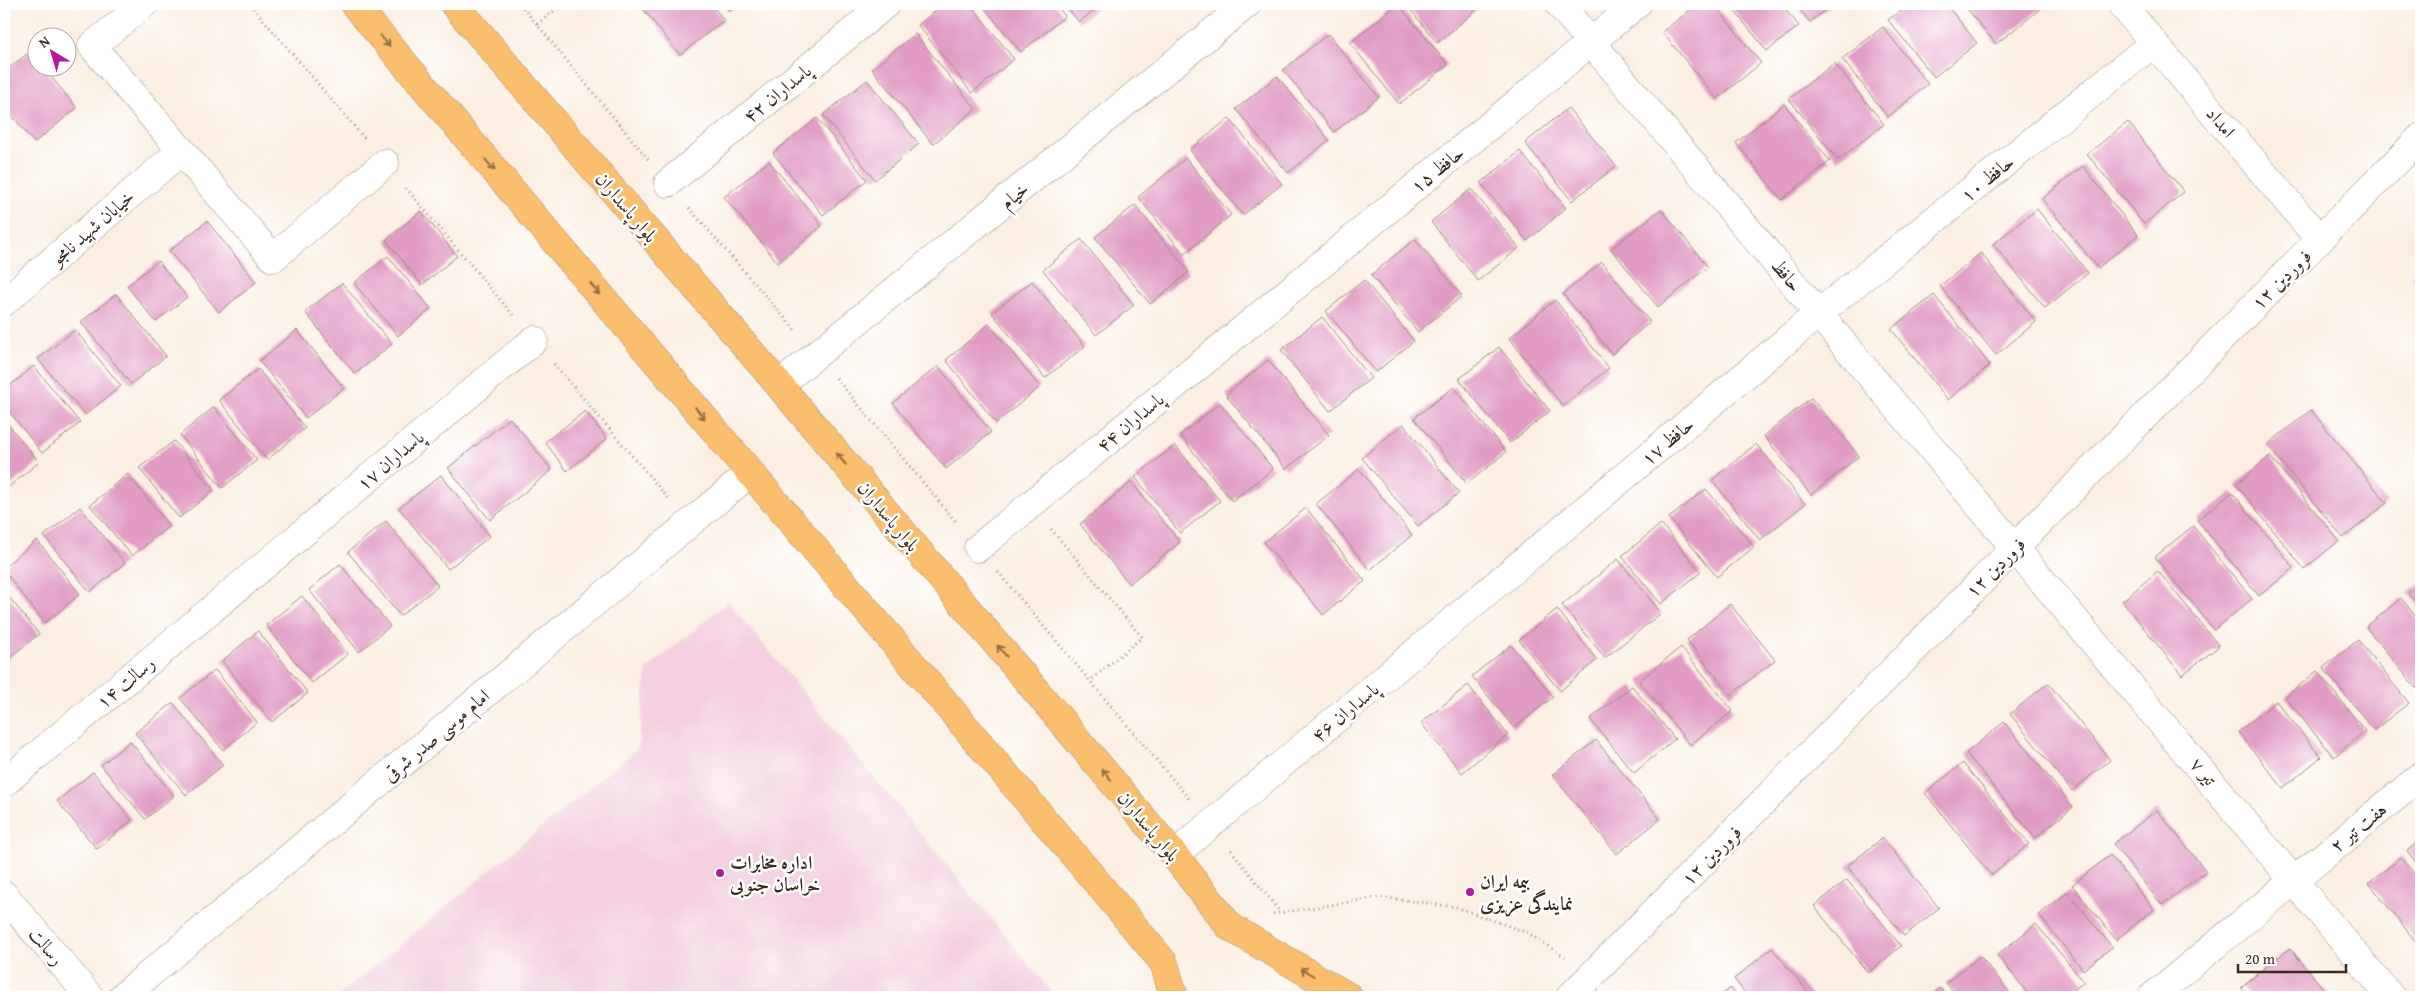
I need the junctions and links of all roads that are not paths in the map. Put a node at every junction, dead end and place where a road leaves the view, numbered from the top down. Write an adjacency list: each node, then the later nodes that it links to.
1 (144, 4): 12 (street)
2 (354, 4): 21 (main road, one-way to 21)
3 (454, 4): 20 (main road, بلوار پاسداران)
4 (886, 4): 14 (street, پاسداران ۴۲)
5 (1247, 4): 20 (street, خیام)
6 (1559, 4): 9 (street, حافظ)
7 (1637, 4): 9 (street, حافظ ۱۵)
8 (2122, 4): 10 (street, امداد)
9 (1592, 42): 16 (street, حافظ ۱۵); 18 (street, حافظ)
10 (2154, 43): 15 (street, امداد); 18 (street, حافظ ۱۰)
11 (2421, 137): 15 (street, ۱۲ فروردین)
12 (181, 151): 13 (street); 17 (street, خیابان شهید نامجو)
13 (385, 163)
14 (668, 183)
15 (2320, 240): 22 (street, ۱۲ فروردین)
16 (1283, 295): 23 (street, پاسداران ۴۴)
17 (4, 302)
18 (1819, 313): 22 (street, حافظ); 24 (street, حافظ ۱۷)
19 (534, 340): 25 (street, پاسداران ۱۷)
20 (779, 385): 28 (main road, بلوار پاسداران, one-way to 20)
21 (750, 473): 32 (street, امام موسی صدر شرقی); 33 (main road)
22 (2016, 546): 29 (street, ۷ تیر); 35 (street, ۱۲ فروردین)
23 (978, 548)
24 (1515, 569): 28 (street, پاسداران ۴۶)
25 (245, 580): 27 (street, رسالت ۱۴)
26 (2421, 776): 29 (street, هفت تیر ۲)
27 (4, 783)
28 (1174, 855): 34 (main road, بلوار پاسداران, one-way to 28)
29 (2294, 879): 36 (street, هفت تیر ۲); 37 (street, ۷ تیر)
30 (4, 895): 31 (street, رسالت)
31 (90, 997)
32 (122, 997)
33 (1174, 997)
34 (1349, 997)
35 (1570, 997)
36 (2152, 997)
37 (2391, 997)

